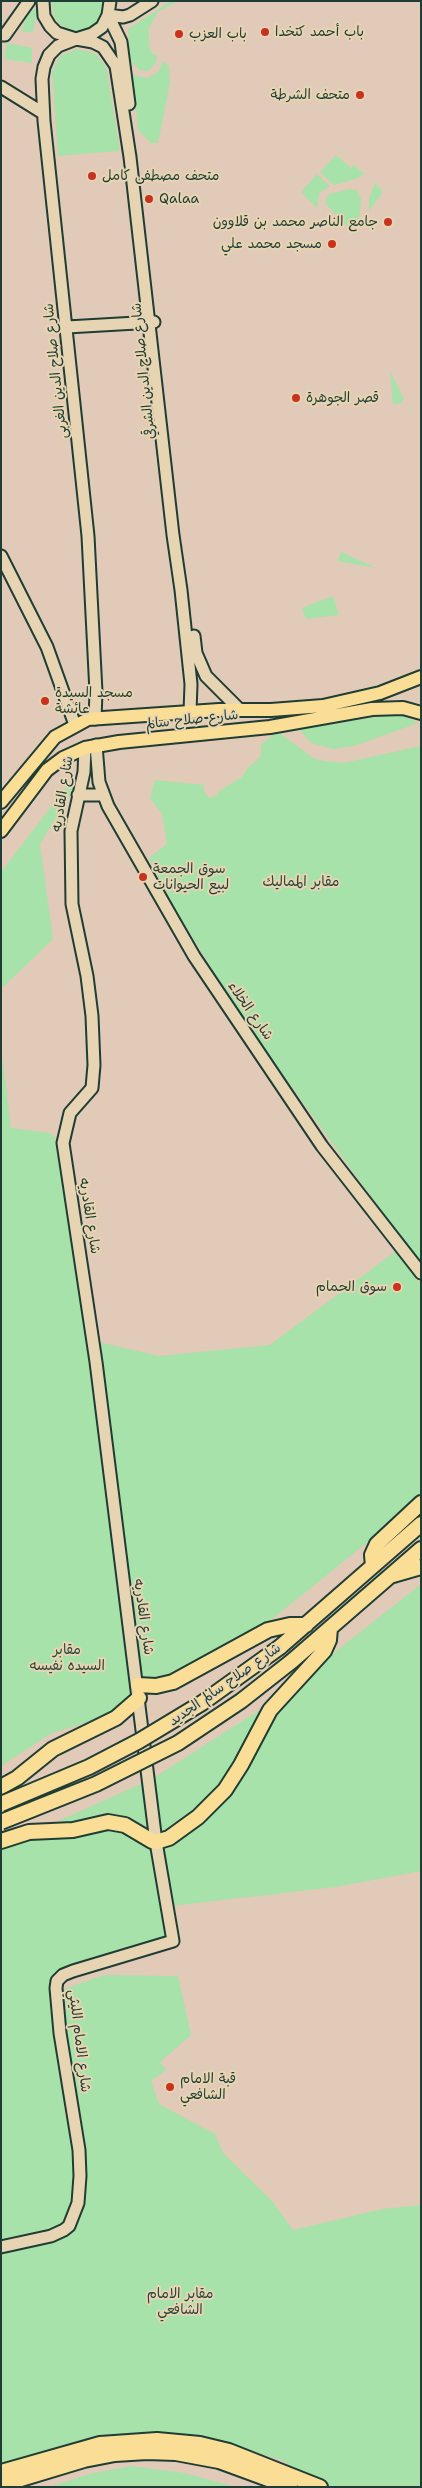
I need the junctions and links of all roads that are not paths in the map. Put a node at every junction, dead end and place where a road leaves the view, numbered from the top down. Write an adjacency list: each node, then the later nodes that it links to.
1 (42, 1): 7 (main road, شارع صلاح الدين الشرقي)
2 (110, 1): 5 (main road)
3 (152, 1): 5 (main road)
4 (25, 4): 6 (main road)
5 (108, 15): 7 (main road); 10 (main road, شارع صلاح الدين الشرقي)
6 (1, 35)
7 (76, 39): 9 (main road, شارع صلاح الدين الغربى); 10 (main road, شارع صلاح الدين الشرقي)
8 (1, 88): 9 (main road)
9 (43, 113): 11 (main road, شارع صلاح الدين الغربى)
10 (151, 322): 11 (main road); 14 (main road, شارع صلاح الدين الشرقي); 15 (main road, شارع صلاح الدين الشرقي)
11 (67, 327): 17 (main road, شارع صلاح الدين الغربى)
12 (1, 556): 18 (main road)
13 (421, 677): 14 (main road, شارع صلاح سالم)
14 (240, 710): 15 (main road, شارع صلاح سالم)
15 (190, 712): 17 (main road, شارع صلاح سالم)
16 (421, 713): 19 (main road, شارع صلاح سالم)
17 (95, 718): 18 (main road, شارع صلاح سالم)
18 (75, 725): 22 (main road, شارع صلاح سالم)
19 (90, 747): 20 (main road, شارع القادريه); 21 (main road, شارع الخلاء); 23 (main road, شارع صلاح سالم)
20 (78, 795): 21 (main road); 33 (main road, شارع القادريه)
21 (102, 795): 24 (main road, شارع الخلاء)
22 (1, 802)
23 (1, 831)
24 (419, 1269)
25 (421, 1502): 28 (highway)
26 (421, 1524): 28 (highway, شارع صلاح سالم الجديد)
27 (421, 1549): 30 (highway, شارع صلاح سالم الجديد)
28 (373, 1566): 31 (highway, شارع صلاح سالم الجديد)
29 (421, 1567): 30 (highway)
30 (390, 1576): 32 (highway, شارع صلاح سالم الجديد)
31 (306, 1625): 33 (highway); 35 (highway, شارع صلاح سالم الجديد, bridge)
32 (330, 1628): 36 (highway, شارع صلاح سالم الجديد, bridge); 38 (highway)
33 (139, 1691): 34 (highway); 38 (main road, شارع القادريه)
34 (1, 1787)
35 (1, 1804)
36 (1, 1822)
37 (1, 1841): 38 (highway)
38 (156, 1842): 39 (main road, شارع القادريه)
39 (173, 1942): 40 (main road, شارع الامام الليثي)
40 (1, 2247)
41 (1, 2472): 44 (highway)
42 (1, 2485): 43 (highway)
43 (290, 2487)
44 (320, 2487)

